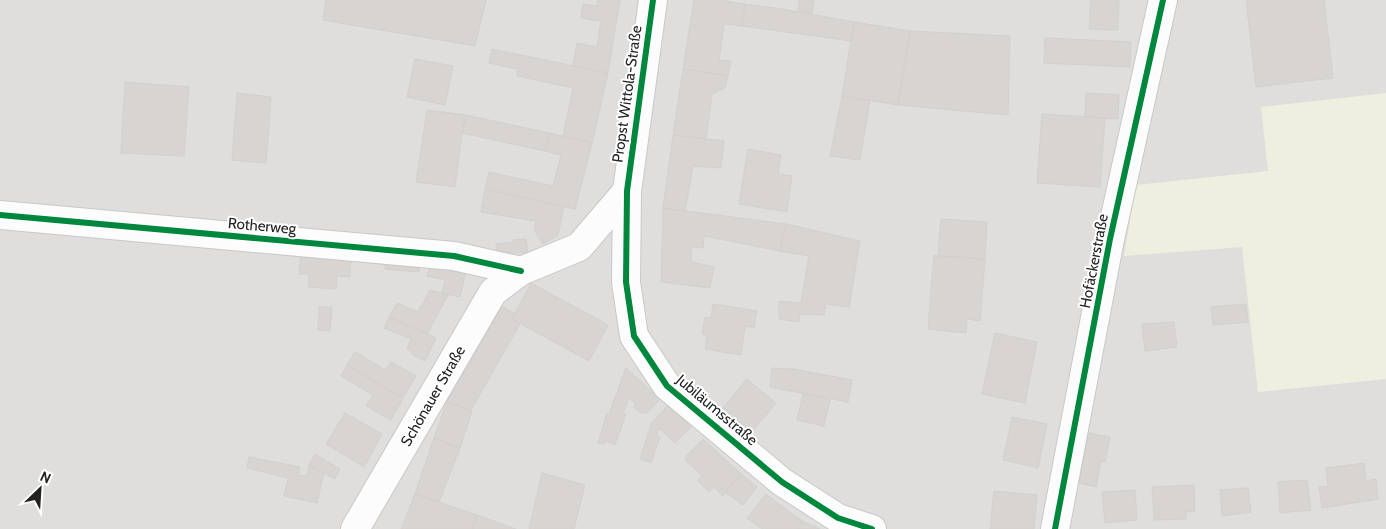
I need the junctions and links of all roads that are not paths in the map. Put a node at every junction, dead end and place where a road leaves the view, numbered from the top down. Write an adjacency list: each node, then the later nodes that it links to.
1 (653, 0): 3 (street, Propst Wittola-Straße)
2 (1163, 0): 8 (street, Hofäckerstraße)
3 (626, 191): 5 (street); 7 (street, Jubiläumsstraße)
4 (0, 215): 5 (street, Rotherweg)
5 (521, 271): 6 (street, Schönauer Straße)
6 (356, 529)
7 (872, 529)
8 (1055, 529)

